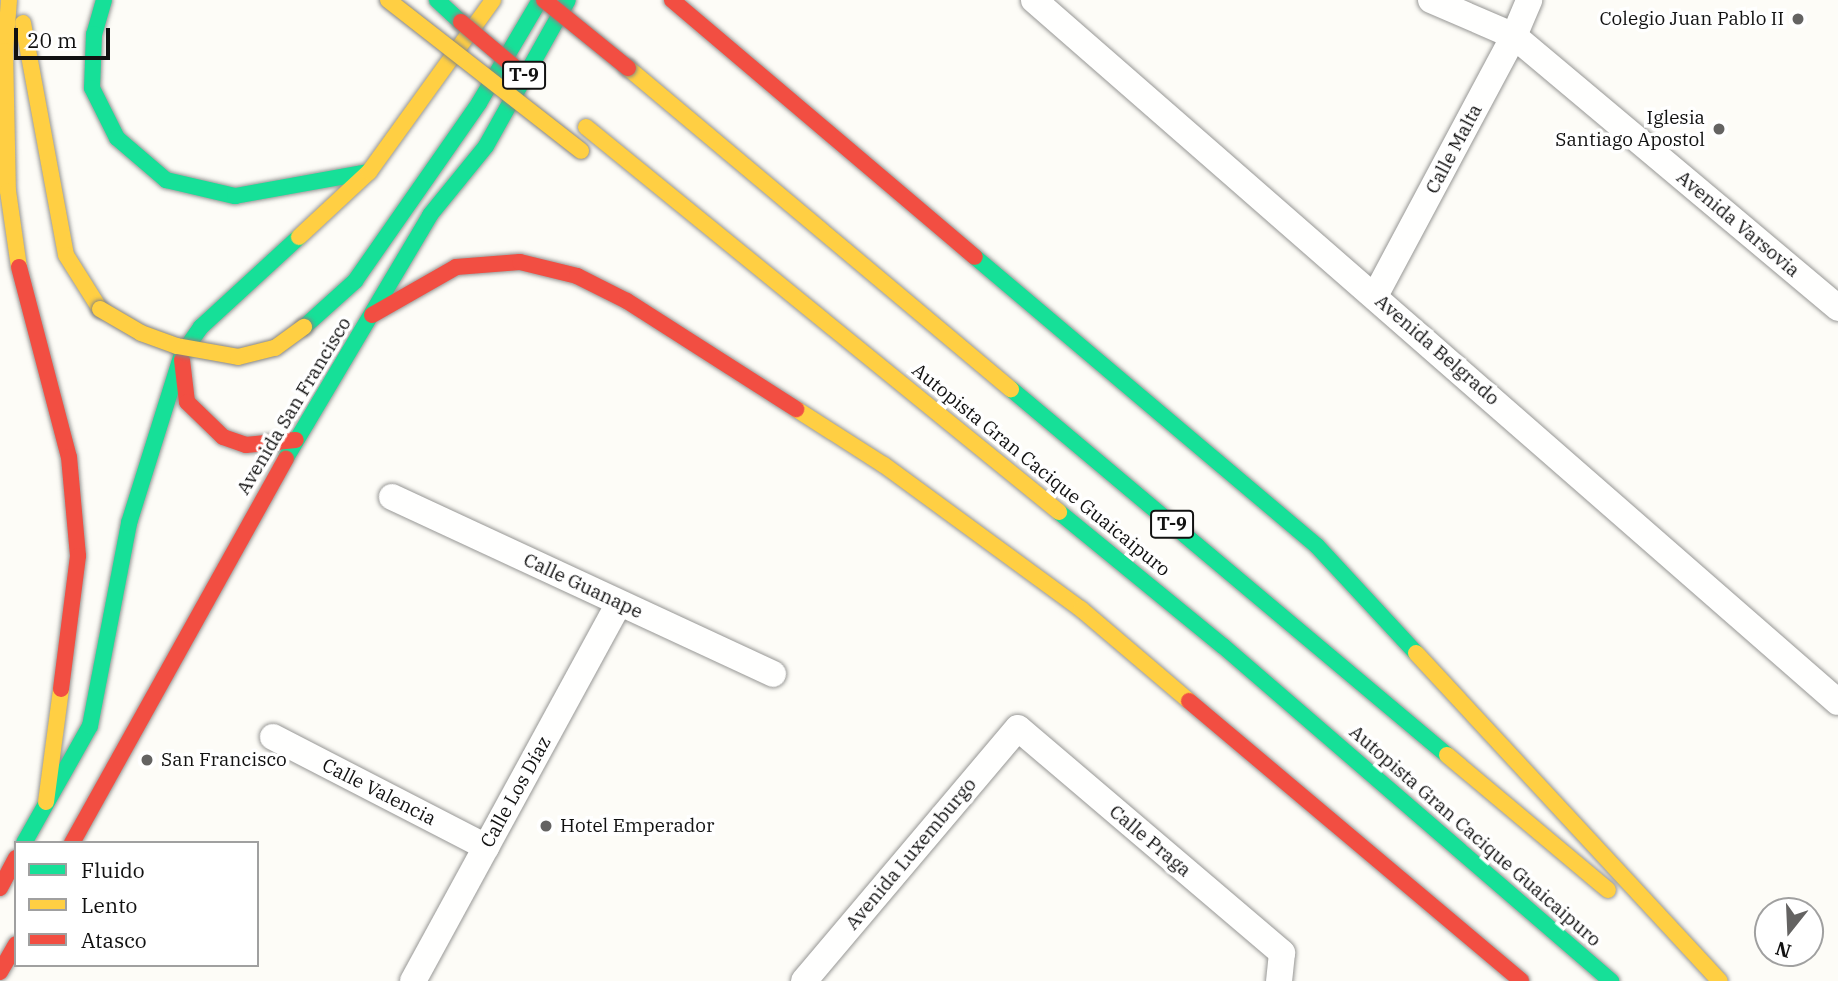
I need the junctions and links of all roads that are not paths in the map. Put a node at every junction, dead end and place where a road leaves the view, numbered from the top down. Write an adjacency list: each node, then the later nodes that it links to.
1 (9, 0): 29 (main road)
2 (18, 0): 7 (main road, bridge)
3 (104, 0): 16 (main road)
4 (388, 0): 17 (main road, bridge)
5 (437, 0): 14 (main road, T-9, bridge)
6 (493, 0): 16 (main road)
7 (542, 0): 42 (main road, Autopista Gran Cacique Guaicaipuro / T-9, bridge)
8 (568, 0): 20 (main road, Avenida San Francisco)
9 (672, 0): 42 (main road)
10 (1034, 0): 18 (street, Avenida Belgrado)
11 (1431, 0): 13 (street, Avenida Varsovia)
12 (1529, 0): 13 (street, Calle Malta)
13 (1514, 36): 18 (street, Calle Malta); 19 (street, Avenida Varsovia)
14 (534, 83)
15 (581, 123): 17 (main road, Autopista Gran Cacique Guaicaipuro)
16 (369, 172): 21 (main road)
17 (734, 248): 41 (main road, Autopista Gran Cacique Guaicaipuro)
18 (1375, 296): 26 (street, Avenida Belgrado)
19 (1838, 308)
20 (372, 315): 22 (main road, Avenida San Francisco); 40 (main road)
21 (182, 354): 22 (main road); 29 (main road)
22 (296, 440): 31 (main road, Avenida San Francisco)
23 (392, 497): 24 (street, Calle Guanape)
24 (619, 603): 25 (street, Calle Guanape); 32 (street, Calle Los Díaz)
25 (773, 674)
26 (1838, 702)
27 (1018, 728): 38 (street, Avenida Luxemburgo); 39 (street, Calle Praga)
28 (273, 737): 32 (street, Calle Valencia)
29 (46, 802): 30 (main road)
30 (25, 841)
31 (73, 841)
32 (486, 847): 37 (street, Calle Los Díaz)
33 (14, 862): 34 (main road)
34 (0, 888)
35 (14, 948): 36 (main road)
36 (0, 972)
37 (412, 981)
38 (804, 981)
39 (1279, 981)
40 (1521, 981)
41 (1611, 981)
42 (1718, 981)

